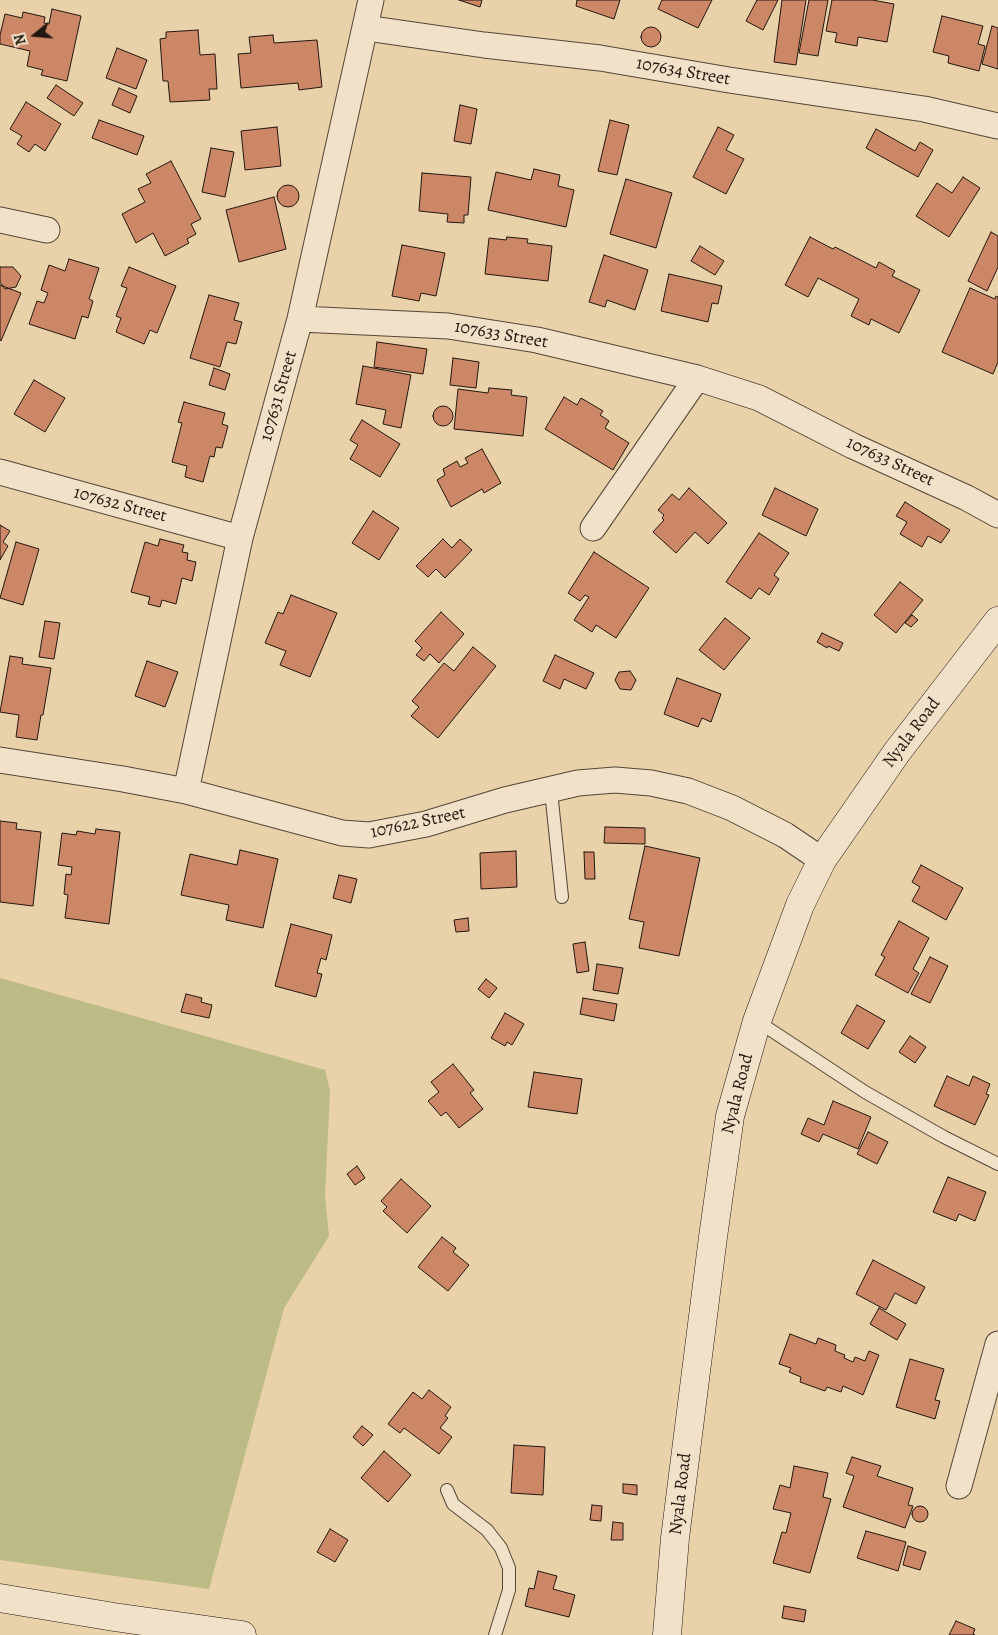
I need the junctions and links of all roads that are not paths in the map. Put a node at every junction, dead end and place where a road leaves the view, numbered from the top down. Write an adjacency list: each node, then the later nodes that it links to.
1 (371, 0): 2 (street, 107631 Street)
2 (366, 28): 3 (street, 107634 Street); 6 (street, 107631 Street)
3 (998, 126)
4 (0, 220): 5 (street)
5 (47, 230)
6 (300, 319): 7 (street, 107633 Street); 11 (street, 107631 Street)
7 (697, 378): 9 (street, 107633 Street); 10 (street)
8 (0, 472): 11 (street, 107632 Street)
9 (998, 515)
10 (593, 528)
11 (240, 538): 14 (street, 107631 Street)
12 (998, 621): 16 (street, Nyala Road)
13 (0, 760): 14 (street, 107622 Street)
14 (186, 791): 15 (street, 107622 Street)
15 (552, 791): 16 (street, 107622 Street); 17 (lane)
16 (822, 860): 18 (street, Nyala Road)
17 (562, 897)
18 (756, 1021): 19 (lane); 26 (street, Nyala Road)
19 (998, 1164)
20 (998, 1344): 21 (street)
21 (959, 1486)
22 (447, 1490): 25 (lane)
23 (0, 1598): 24 (street)
24 (242, 1635)
25 (494, 1635)
26 (667, 1635)

